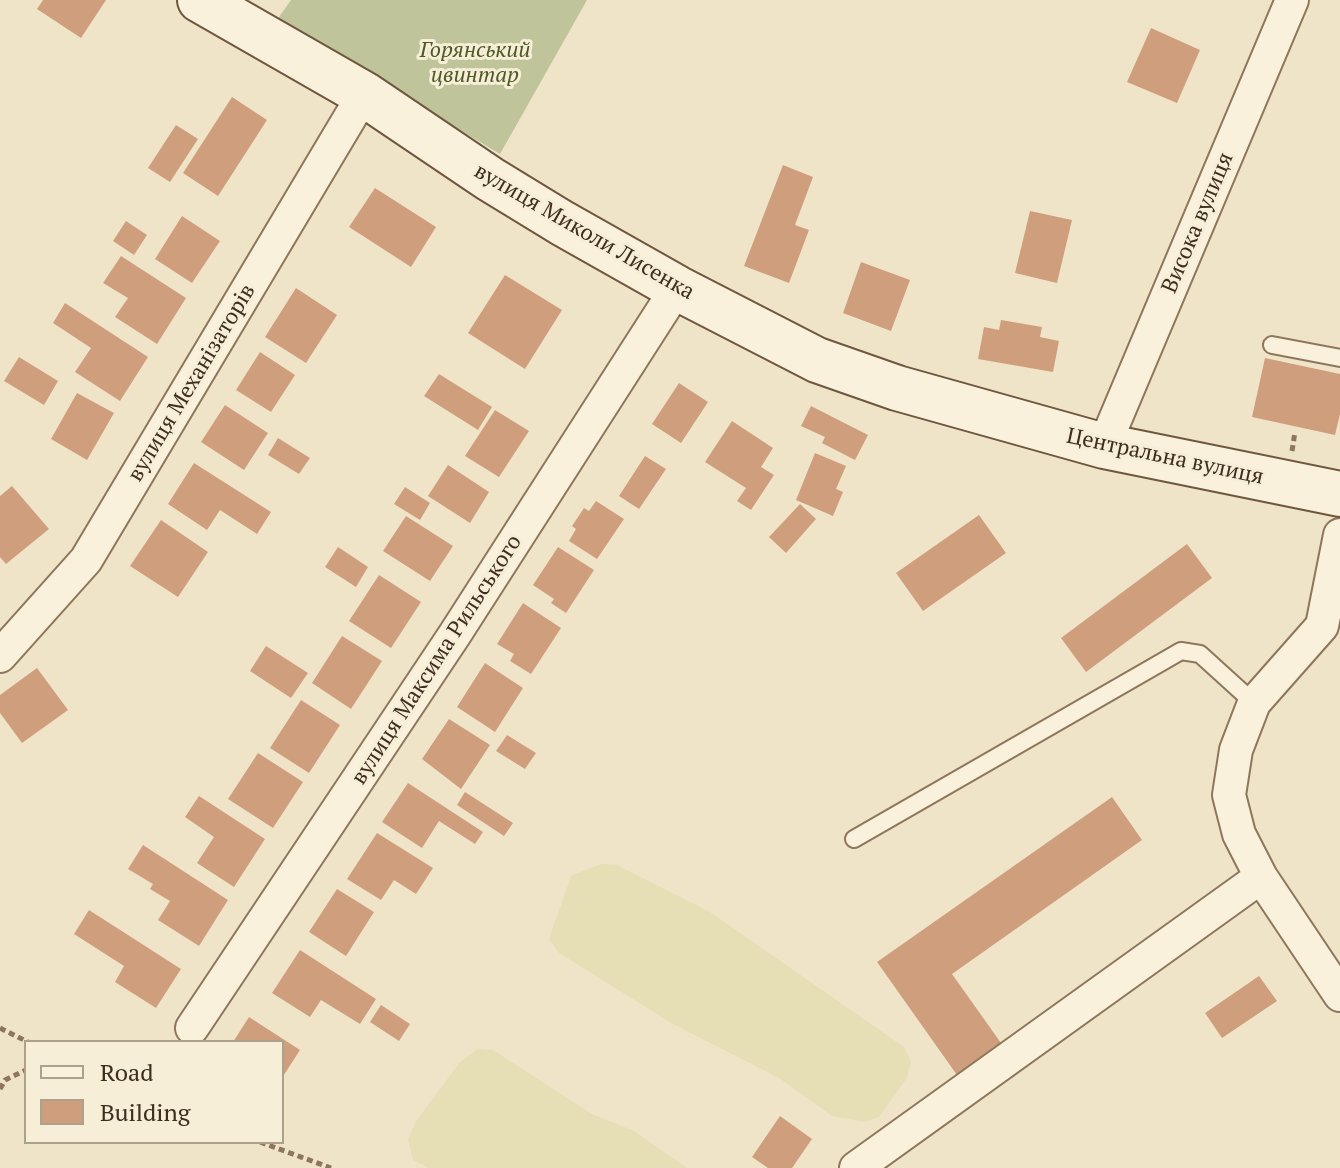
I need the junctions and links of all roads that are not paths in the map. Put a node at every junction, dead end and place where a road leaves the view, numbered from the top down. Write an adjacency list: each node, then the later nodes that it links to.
1 (200, 0): 3 (street, вулиця Миколи Лисенка)
2 (1292, 0): 8 (street, Висока вулиця)
3 (364, 94): 4 (street, вулиця Миколи Лисенка); 12 (street, вулиця Механізаторів)
4 (677, 288): 7 (street, вулиця Миколи Лисенка); 17 (street, вулиця Максима Рильського)
5 (1272, 345): 6 (lane)
6 (1340, 358)
7 (991, 415): 8 (street, Центральна вулиця)
8 (1104, 446): 9 (street, Центральна вулиця)
9 (1340, 494)
10 (1340, 535): 11 (street)
11 (1331, 628): 13 (street)
12 (0, 656)
13 (1254, 703): 14 (lane); 15 (street)
14 (854, 839)
15 (1261, 877): 16 (street); 18 (street)
16 (1340, 995)
17 (192, 1028)
18 (856, 1168)

